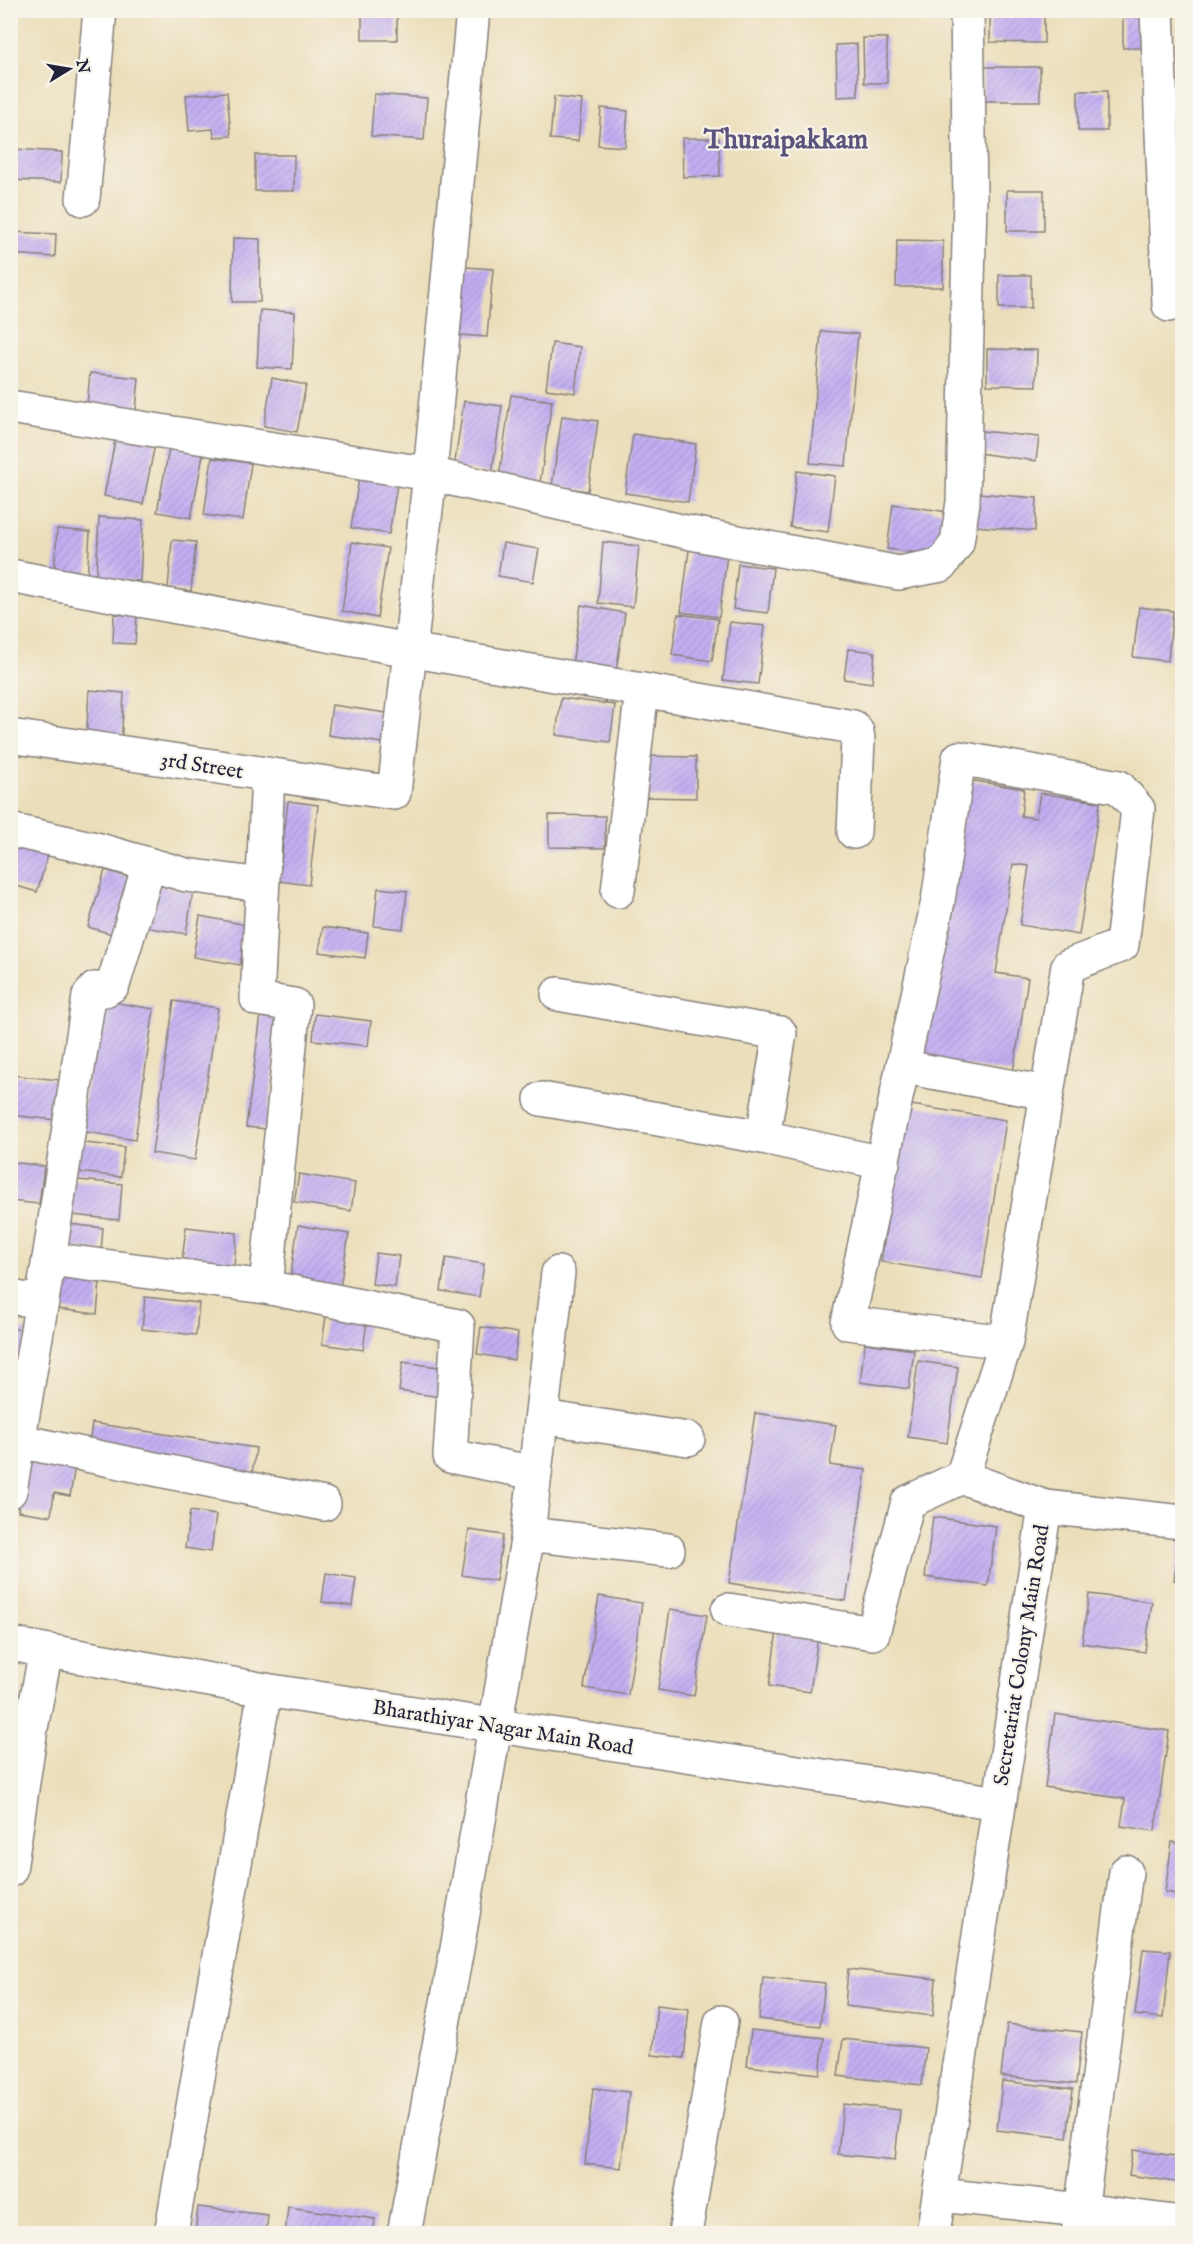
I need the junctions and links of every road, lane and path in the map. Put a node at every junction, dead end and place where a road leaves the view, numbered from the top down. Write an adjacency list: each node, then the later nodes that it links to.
1 (100, 10): 5 (street)
2 (473, 10): 8 (street)
3 (967, 10): 8 (street)
4 (1157, 10): 6 (street)
5 (83, 199)
6 (1169, 305)
7 (10, 407): 8 (street)
8 (430, 474): 10 (street)
9 (10, 576): 10 (street)
10 (409, 650): 11 (street); 13 (street, 3rd Street)
11 (642, 690): 15 (street); 18 (street)
12 (10, 736): 13 (street, 3rd Street)
13 (268, 776): 17 (street)
14 (10, 830): 16 (street)
15 (854, 832)
16 (149, 865): 17 (street); 25 (street)
17 (262, 885): 27 (street)
18 (618, 891)
19 (558, 994): 23 (street)
20 (904, 1067): 21 (street); 21 (street); 24 (street)
21 (1047, 1093): 30 (street)
22 (541, 1099): 23 (street)
23 (763, 1137): 24 (street)
24 (883, 1163): 30 (street)
25 (49, 1259): 27 (street); 29 (street)
26 (558, 1273): 31 (street)
27 (266, 1287): 34 (street)
28 (10, 1297): 29 (street)
29 (42, 1302): 33 (street)
30 (1006, 1342): 35 (street)
31 (542, 1417): 32 (street); 34 (street)
32 (688, 1438)
33 (19, 1441): 36 (street); 37 (street)
34 (535, 1473): 40 (street)
35 (962, 1477): 38 (street); 42 (street)
36 (10, 1491)
37 (324, 1504)
38 (1045, 1507): 39 (street); 49 (street, Secretariat Colony Main Road)
39 (1182, 1522)
40 (528, 1533): 41 (street); 46 (street)
41 (668, 1550)
42 (728, 1610)
43 (10, 1644): 44 (street, Bharathiyar Nagar Main Road)
44 (46, 1651): 45 (street, Bharathiyar Nagar Main Road); 47 (street)
45 (265, 1690): 46 (street, Bharathiyar Nagar Main Road); 56 (street)
46 (494, 1725): 49 (street, Bharathiyar Nagar Main Road); 57 (street)
47 (21, 1727): 48 (street)
48 (16, 1792): 50 (street)
49 (998, 1803): 53 (street, Secretariat Colony Main Road)
50 (10, 1870)
51 (1126, 1872): 54 (street)
52 (721, 2022): 58 (street)
53 (940, 2195): 54 (street); 59 (street, Secretariat Colony Main Road)
54 (1080, 2222): 55 (street)
55 (1182, 2223)
56 (171, 2234)
57 (404, 2234)
58 (686, 2234)
59 (933, 2234)

